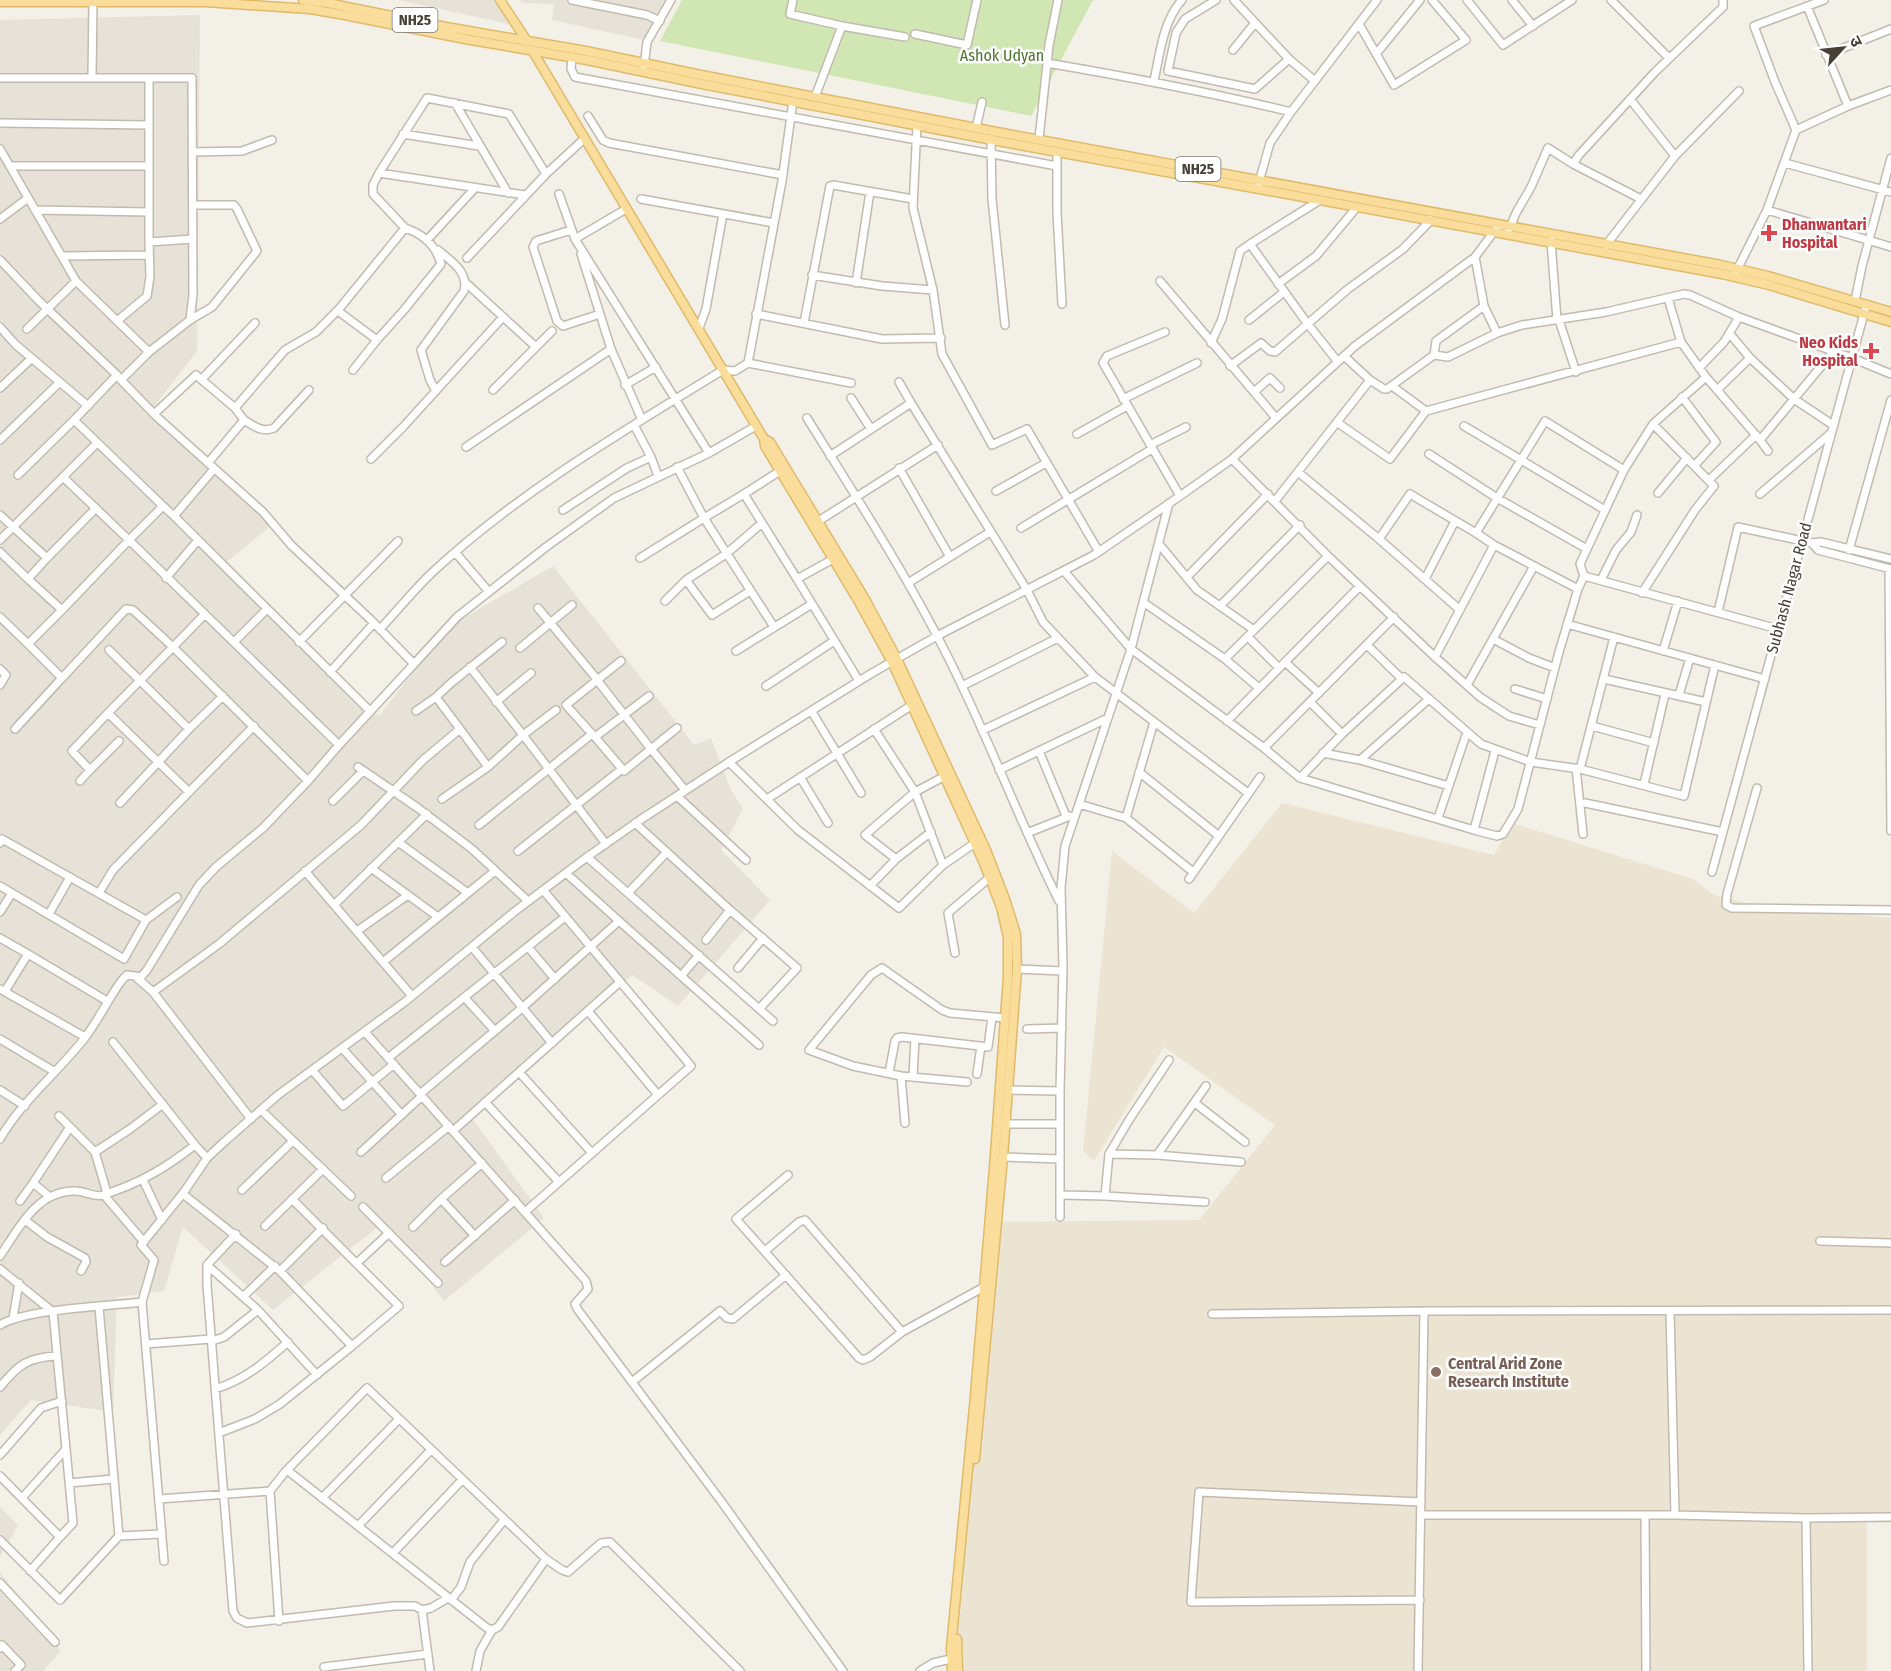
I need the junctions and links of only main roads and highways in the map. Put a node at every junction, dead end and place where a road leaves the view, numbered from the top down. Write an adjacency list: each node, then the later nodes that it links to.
1 (303, 0): 5 (main road, NH25)
2 (500, 0): 5 (main road)
3 (93, 1): 4 (main road, NH25); 6 (main road, NH25)
4 (0, 2)
5 (527, 41): 7 (main road, NH25)
6 (532, 50): 7 (main road, NH25); 14 (main road)
7 (643, 68): 8 (main road, NH25); 8 (main road, NH25)
8 (1258, 185): 9 (main road, NH25); 9 (main road, NH25)
9 (1497, 228): 10 (main road, NH25)
10 (1509, 230): 11 (main road, NH25); 11 (main road, NH25)
11 (1736, 273): 12 (main road, NH25); 13 (main road, NH25)
12 (1891, 312)
13 (1891, 322)
14 (760, 432): 15 (main road); 15 (main road)
15 (895, 660): 16 (main road); 16 (main road)
16 (1001, 1124): 17 (main road); 18 (main road)
17 (952, 1671)
18 (958, 1671)

